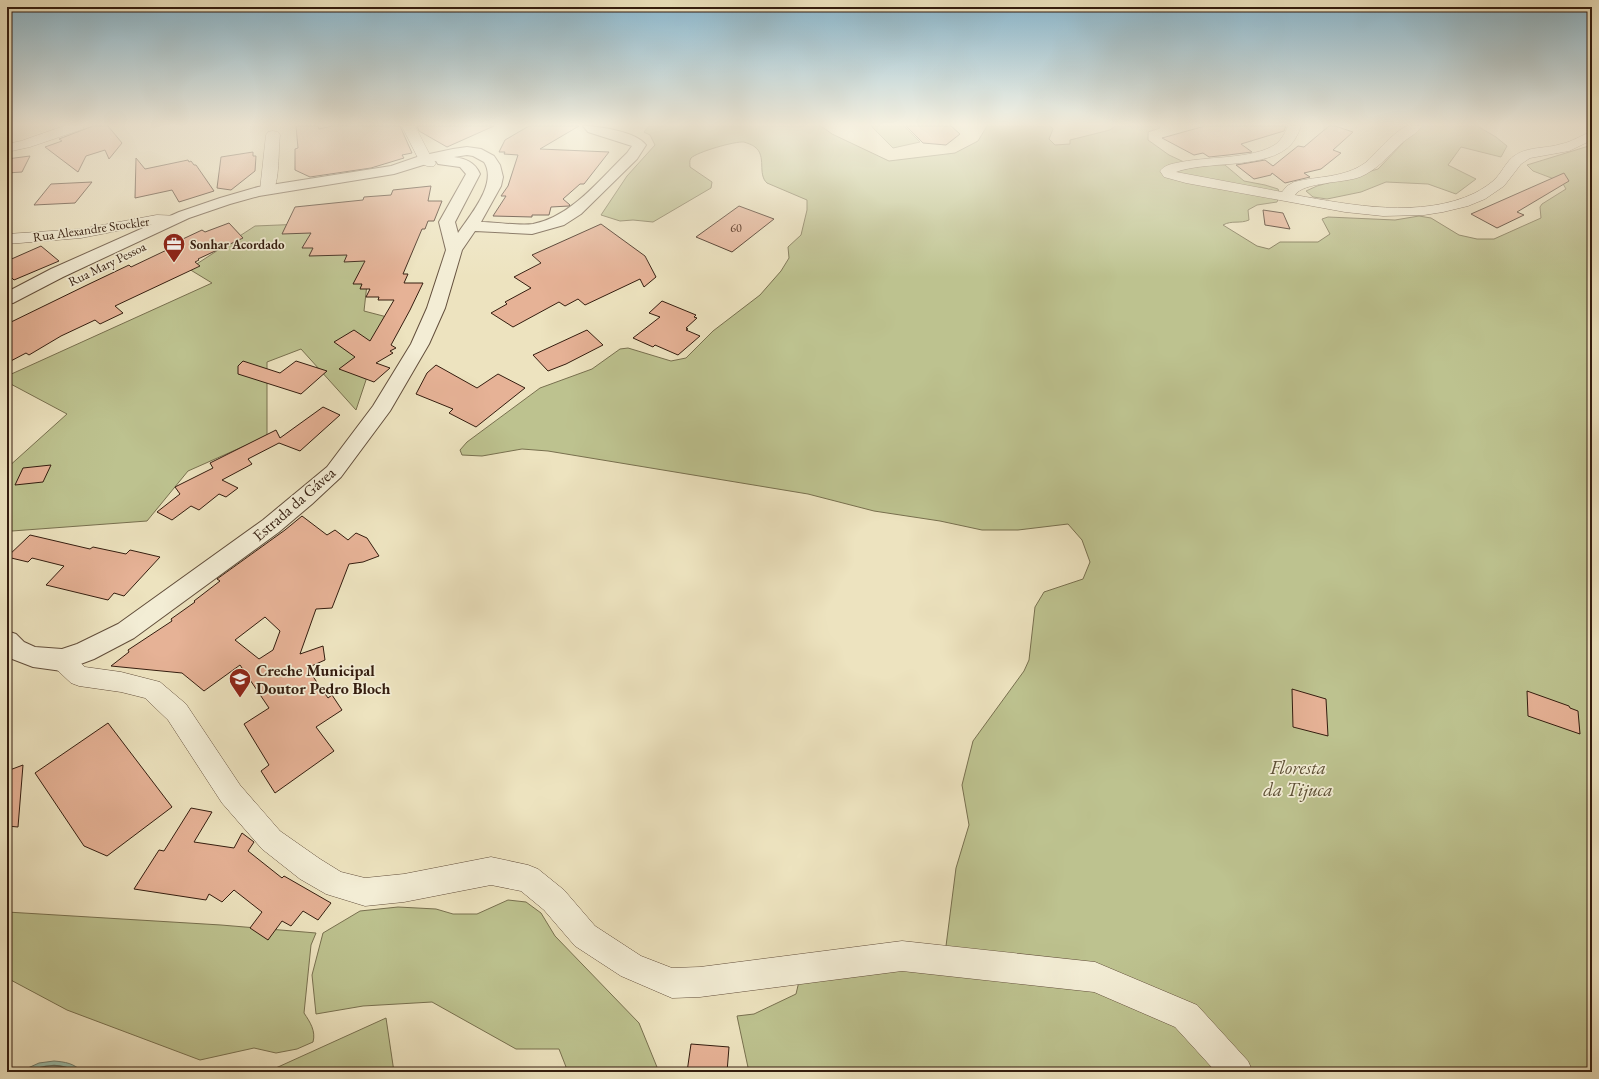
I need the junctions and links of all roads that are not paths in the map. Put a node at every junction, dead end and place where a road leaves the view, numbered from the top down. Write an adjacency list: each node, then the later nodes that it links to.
1 (269, 176): 9 (street)
2 (410, 176): 9 (street, Rua Mary Pessoa)
3 (472, 176): 14 (street)
4 (496, 176): 12 (street, Estrada da Gávea)
5 (611, 176): 12 (street)
6 (1176, 176): 10 (street)
7 (1348, 176): 10 (street)
8 (1504, 176): 10 (street)
9 (269, 195): 11 (street, Rua Mary Pessoa)
10 (1286, 198)
11 (180, 224): 13 (street, Rua Alexandre Stockler); 15 (street, Rua Mary Pessoa); 16 (street, Rua Mary Pessoa)
12 (471, 226): 14 (street, Estrada da Gávea)
13 (7, 239)
14 (454, 250): 18 (street, Estrada da Gávea)
15 (7, 299)
16 (7, 315)
17 (7, 641): 18 (street)
18 (62, 660): 19 (street)
19 (1236, 1072)

